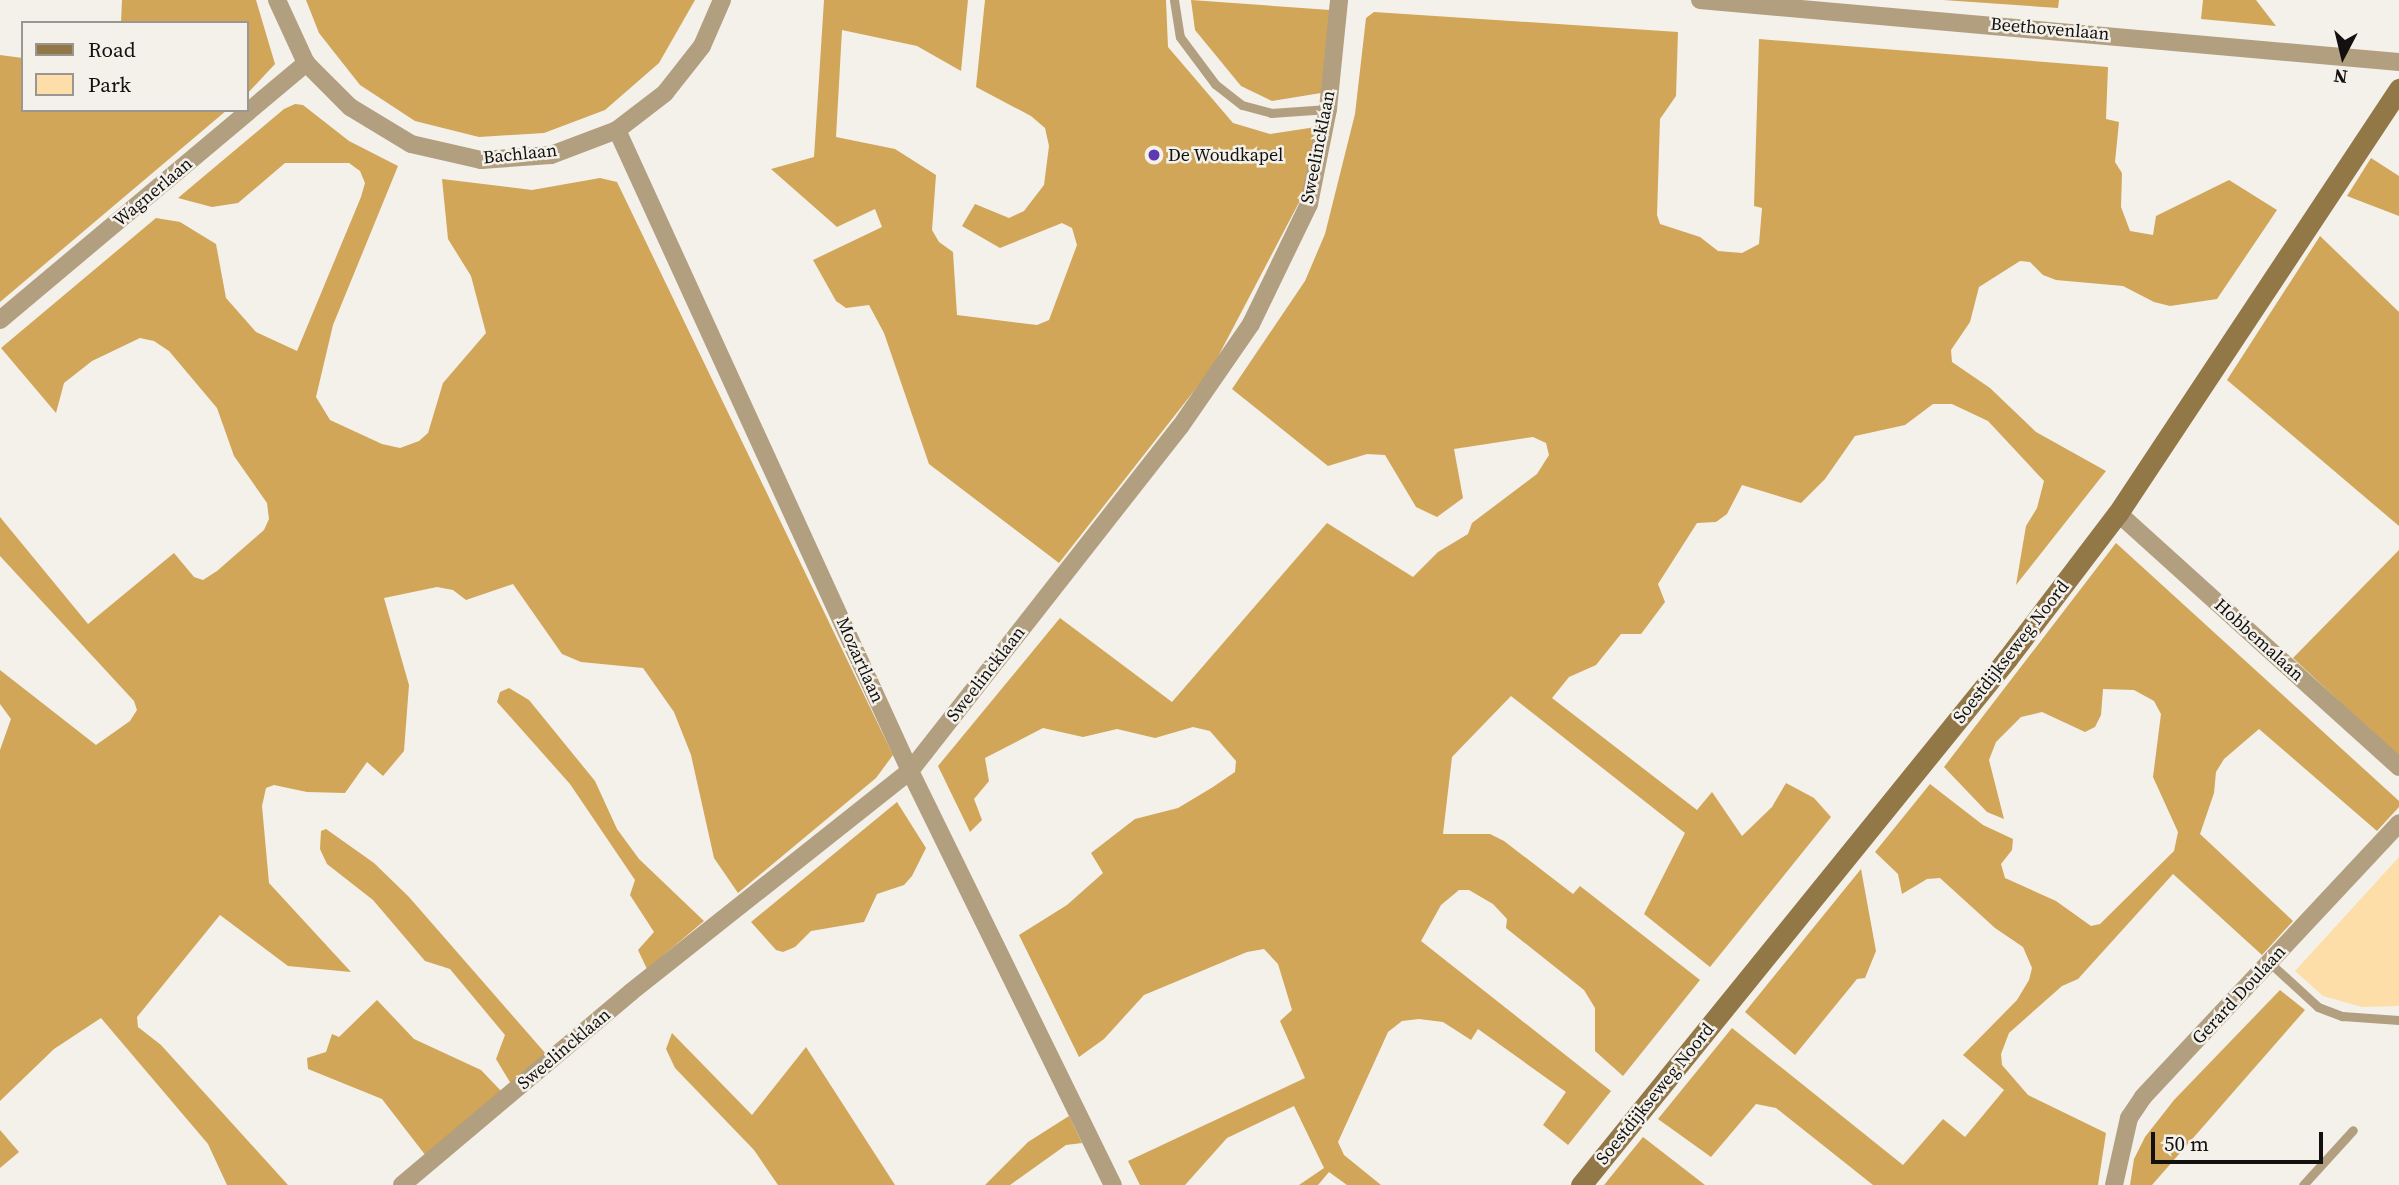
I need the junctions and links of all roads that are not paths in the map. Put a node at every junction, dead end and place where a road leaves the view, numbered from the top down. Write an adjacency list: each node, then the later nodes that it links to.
1 (277, 0): 7 (street, Bachlaan)
2 (722, 0): 12 (street, Bachlaan)
3 (1174, 0): 9 (lane)
4 (1339, 0): 9 (street, Sweelincklaan)
5 (1700, 0): 6 (street, Beethovenlaan)
6 (2399, 62)
7 (306, 63): 10 (street, Wagnerlaan); 12 (street, Bachlaan)
8 (2399, 89): 14 (main road, Soestdijkseweg Noord)
9 (1328, 110): 16 (street, Sweelincklaan)
10 (248, 112)
11 (248, 112): 13 (street, Wagnerlaan)
12 (618, 130): 16 (street, Mozartlaan)
13 (0, 320)
14 (2118, 513): 15 (street, Hobbemalaan); 23 (main road, Soestdijkseweg Noord)
15 (2399, 766)
16 (910, 771): 21 (street, Sweelincklaan); 22 (street, Mozartlaan)
17 (2399, 823): 18 (street, Gerard Doulaan)
18 (2270, 963): 19 (lane); 24 (street, Gerard Doulaan)
19 (2399, 1020)
20 (2353, 1130): 25 (lane)
21 (401, 1185)
22 (1113, 1185)
23 (1581, 1185)
24 (2114, 1185)
25 (2303, 1185)

